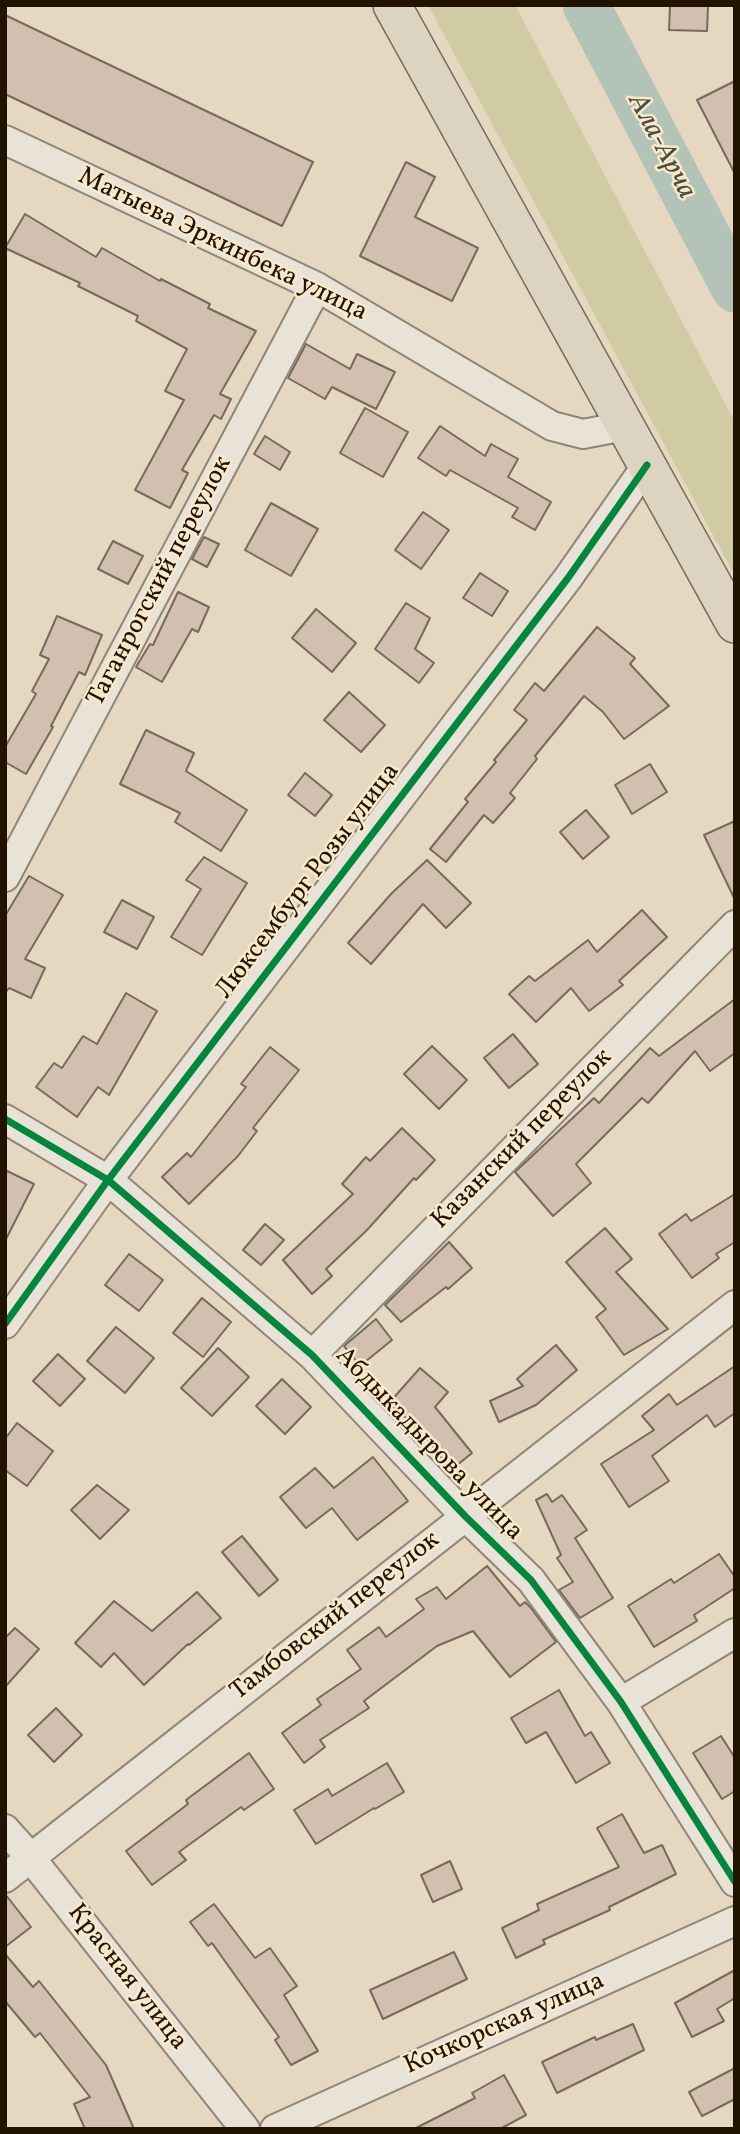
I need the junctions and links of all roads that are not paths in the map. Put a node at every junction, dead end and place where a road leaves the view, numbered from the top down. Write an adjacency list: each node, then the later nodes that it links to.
1 (392, 5): 4 (main road)
2 (5, 140): 3 (street, Матыева Эркинбека улица)
3 (317, 287): 4 (street, Матыева Эркинбека улица); 7 (street, Таганрогский переулок)
4 (625, 426): 5 (main road)
5 (647, 465): 6 (main road); 10 (street, Люксембург Розы улица)
6 (735, 624)
7 (5, 877)
8 (735, 925): 13 (street, Казанский переулок)
9 (5, 1119): 10 (street, Абдыкадырова улица)
10 (108, 1180): 12 (street, Люксембург Розы улица); 13 (street, Абдыкадырова улица)
11 (735, 1305): 14 (street, Тамбовский переулок)
12 (5, 1324)
13 (312, 1355): 14 (street, Абдыкадырова улица)
14 (465, 1516): 16 (street, Абдыкадырова улица); 18 (street, Тамбовский переулок)
15 (735, 1633): 16 (street)
16 (621, 1702): 20 (street, Абдыкадырова улица)
17 (5, 1829): 18 (street, Красная улица)
18 (30, 1857): 19 (street, Тамбовский переулок); 22 (street, Красная улица)
19 (5, 1878)
20 (735, 1882)
21 (735, 1921): 23 (street, Кочкорская улица)
22 (245, 2129)
23 (275, 2129)

